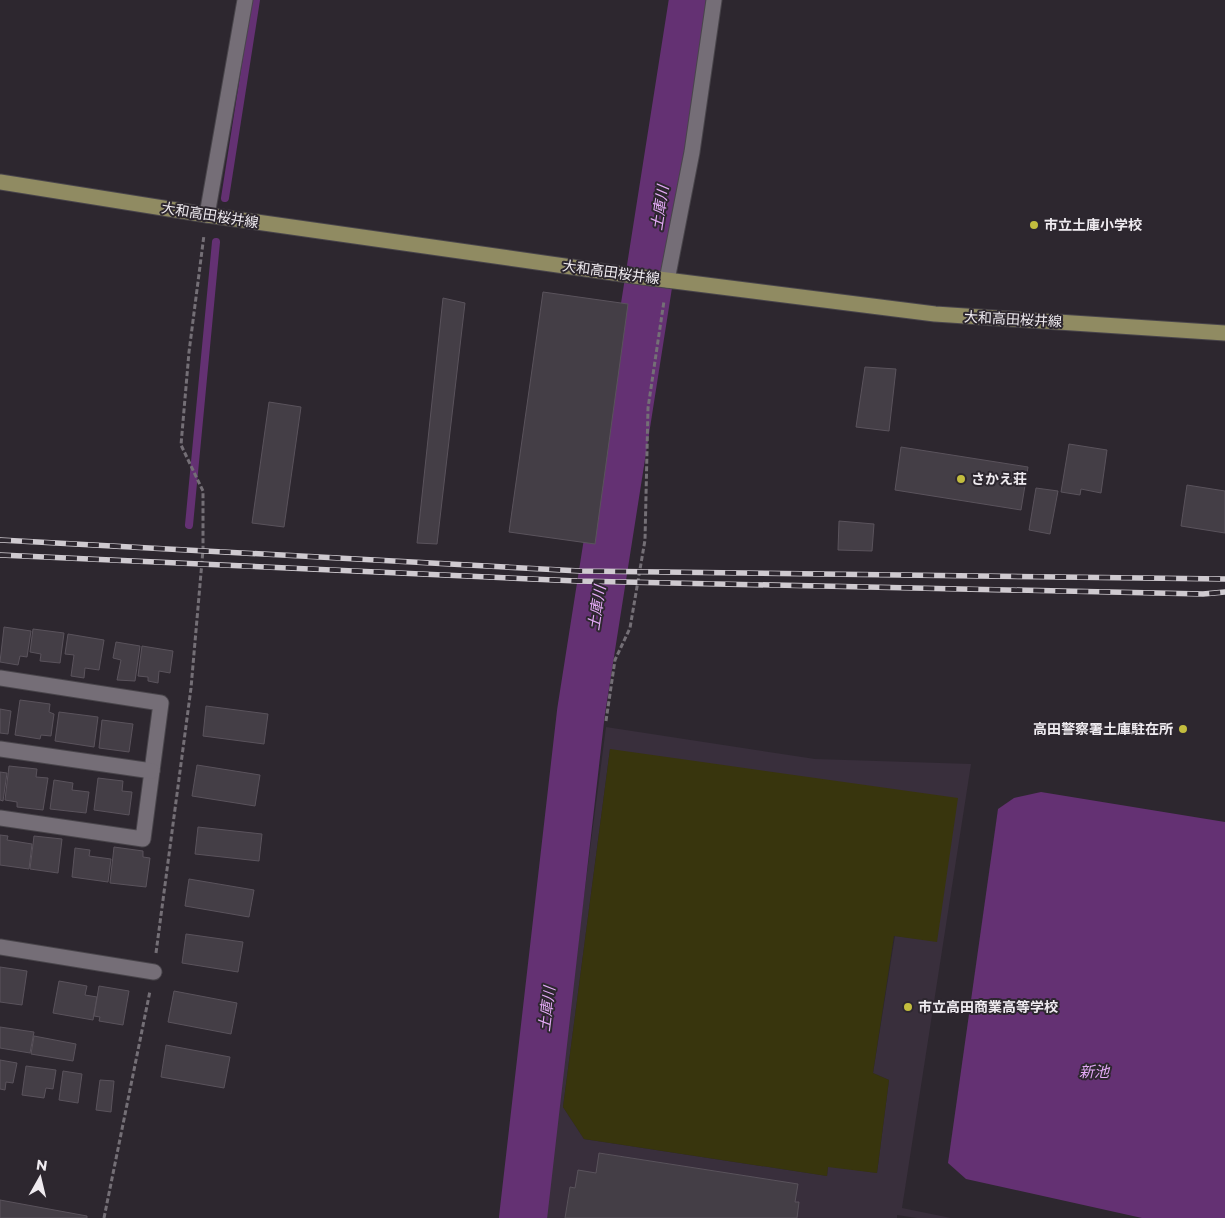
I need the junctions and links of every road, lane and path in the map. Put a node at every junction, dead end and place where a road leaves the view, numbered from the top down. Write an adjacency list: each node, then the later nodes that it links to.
1 (245, 0): 4 (street)
2 (714, 0): 5 (street)
3 (0, 182): 4 (main road, 大和高田桜井線)
4 (207, 215): 5 (main road, 大和高田桜井線); 13 (path)
5 (665, 280): 6 (main road, 大和高田桜井線); 8 (path)
6 (1225, 333)
7 (0, 678): 10 (street)
8 (606, 721)
9 (0, 749): 10 (street)
10 (152, 771): 11 (street)
11 (0, 818)
12 (0, 947): 13 (street)
13 (154, 972): 14 (path)
14 (104, 1218)

